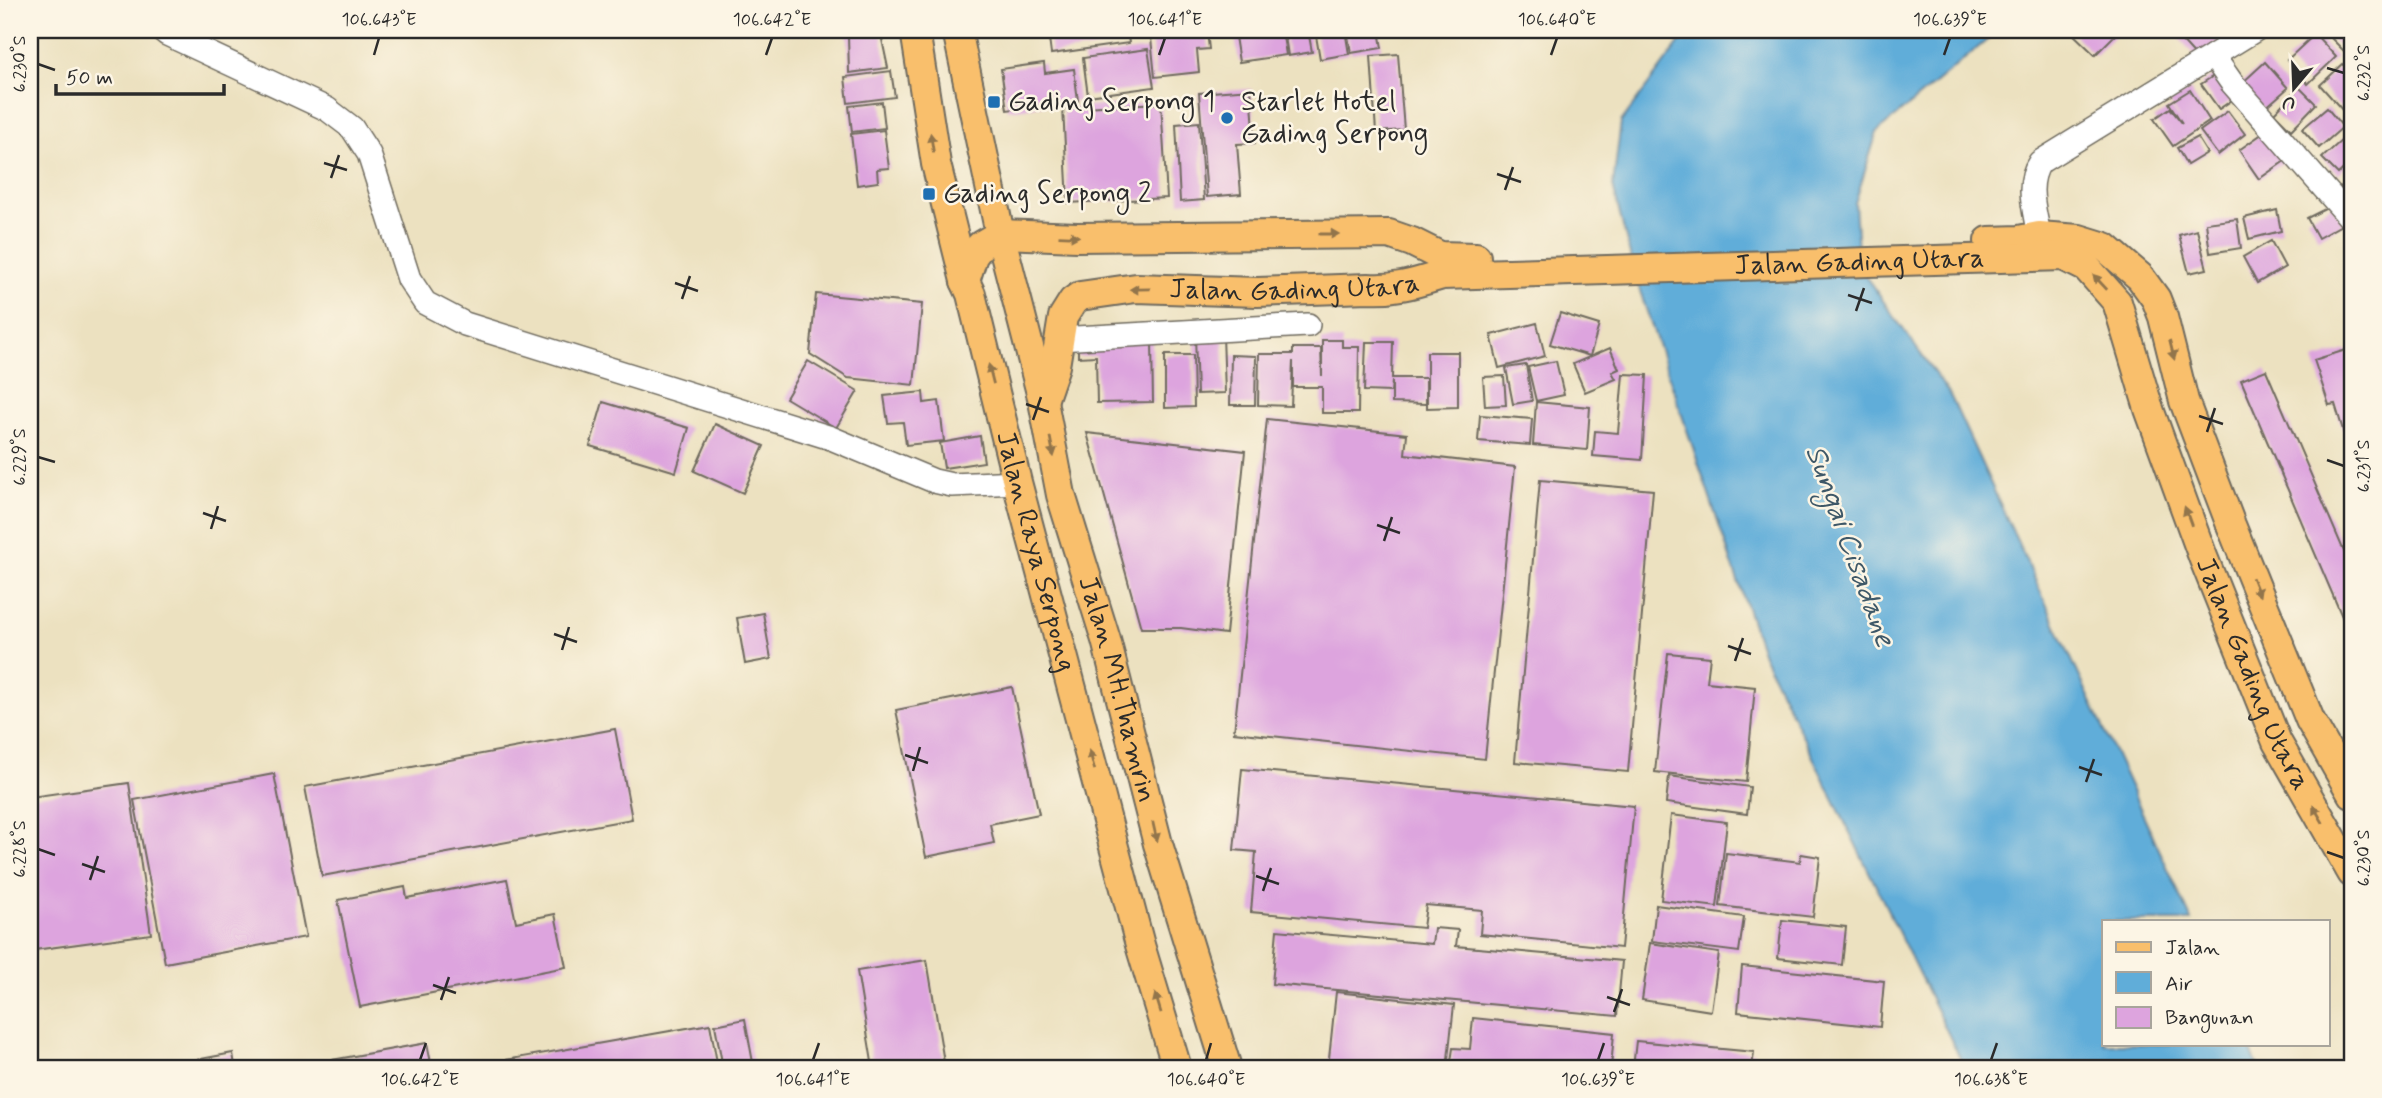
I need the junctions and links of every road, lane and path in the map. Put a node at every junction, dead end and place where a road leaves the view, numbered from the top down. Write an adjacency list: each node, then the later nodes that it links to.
1 (162, 30): 16 (street)
2 (915, 30): 10 (main road, Jalan Raya Serpong, one-way to 2)
3 (957, 30): 7 (main road)
4 (2255, 30): 5 (street)
5 (2213, 55): 6 (street); 8 (street)
6 (2352, 220)
7 (1000, 234): 9 (main road, Jalan Gading Utara, one-way to 9); 10 (main road); 15 (main road, Jalan MH.Thamrin)
8 (2022, 245): 9 (main road, Jalan Gading Utara); 11 (main road, Jalan Gading Utara); 13 (main road, Jalan Gading Utara, one-way to 8)
9 (1483, 266): 14 (main road, Jalan Gading Utara, one-way to 14)
10 (965, 281): 16 (main road, Jalan Raya Serpong, one-way to 10)
11 (2163, 317): 13 (main road); 17 (main road, Jalan Gading Utara, one-way to 17)
12 (1308, 325): 14 (street)
13 (2127, 327): 18 (main road, Jalan Gading Utara, one-way to 13)
14 (1058, 339): 15 (main road, Jalan Gading Utara)
15 (1043, 401): 20 (main road, Jalan MH.Thamrin, one-way to 20)
16 (1017, 482): 19 (main road, Jalan Raya Serpong, one-way to 16)
17 (2352, 794)
18 (2352, 873)
19 (1177, 1068)
20 (1227, 1068)

